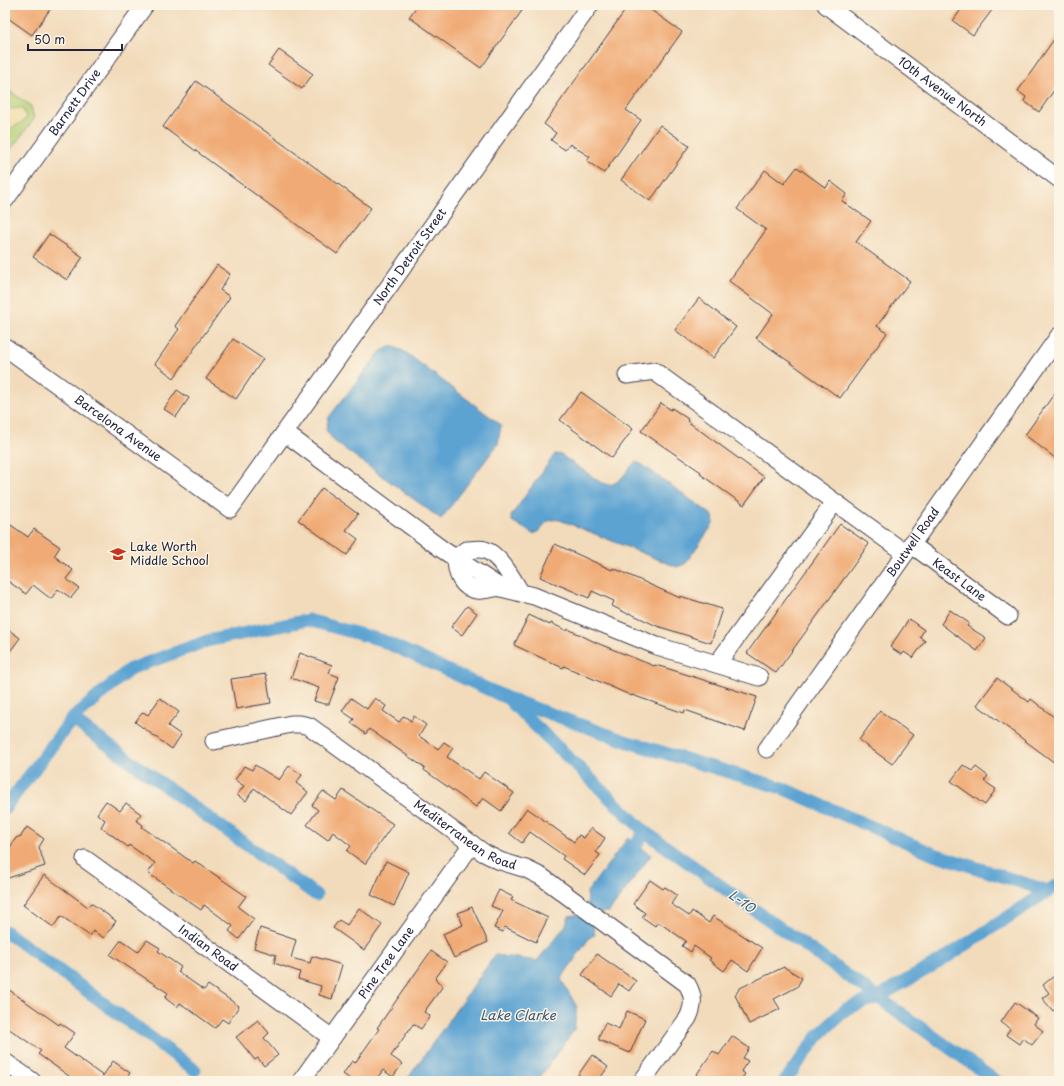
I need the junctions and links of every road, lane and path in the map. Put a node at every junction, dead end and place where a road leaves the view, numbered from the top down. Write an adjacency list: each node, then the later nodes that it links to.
1 (145, 5): 5 (street, Barnett Drive)
2 (590, 5): 9 (street, North Detroit Street)
3 (826, 5): 4 (street, 10th Avenue North)
4 (1059, 179)
5 (5, 200)
6 (1059, 336): 12 (street, Boutwell Road)
7 (5, 347): 11 (street, Barcelona Avenue)
8 (627, 375): 10 (street, Keast Lane)
9 (285, 433): 11 (street, North Detroit Street); 13 (street)
10 (834, 503): 12 (street, Keast Lane); 18 (street)
11 (230, 509)
12 (908, 548): 17 (street, Keast Lane); 21 (street, Boutwell Road)
13 (456, 558): 14 (street); 15 (street)
14 (502, 564): 15 (street); 16 (street)
15 (493, 583): 16 (street)
16 (521, 593): 18 (street)
17 (1008, 616)
18 (717, 664): 19 (street)
19 (759, 677)
20 (214, 741): 22 (street, Mediterranean Road)
21 (767, 749)
22 (472, 844): 24 (street, Pine Tree Lane); 28 (street, Mediterranean Road)
23 (85, 859): 24 (street, Indian Road)
24 (332, 1038): 27 (street, Pine Tree Lane)
25 (5, 1062): 26 (street)
26 (32, 1081)
27 (301, 1081)
28 (642, 1081)

